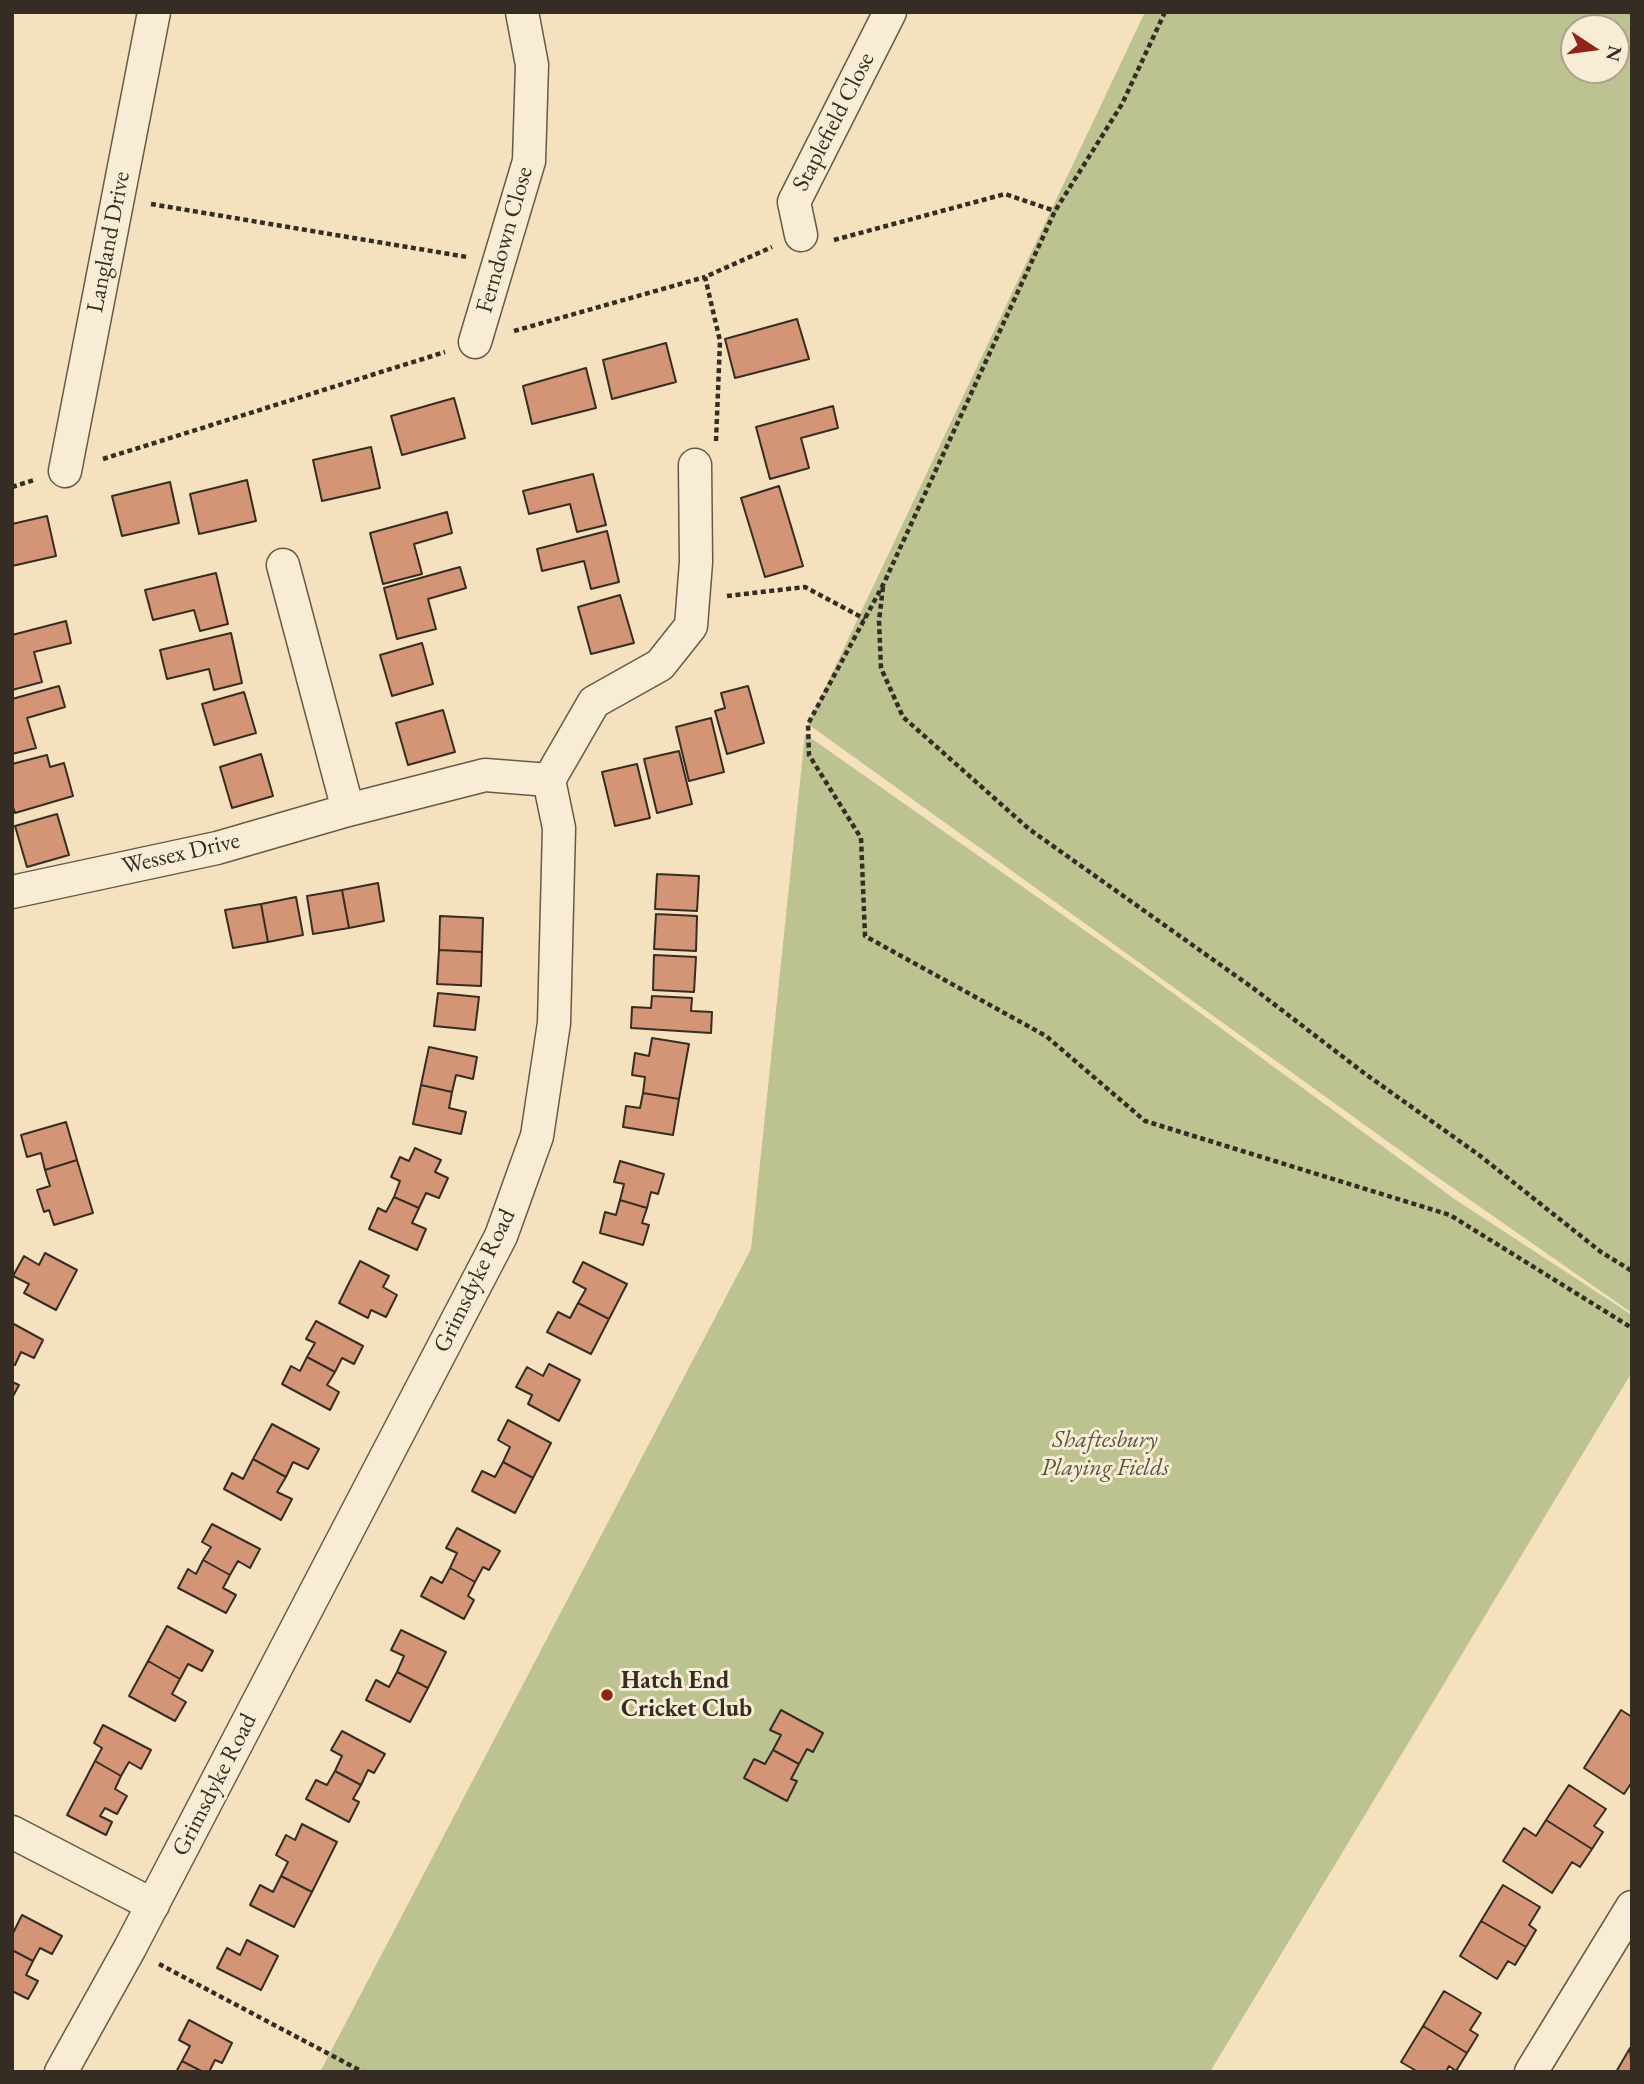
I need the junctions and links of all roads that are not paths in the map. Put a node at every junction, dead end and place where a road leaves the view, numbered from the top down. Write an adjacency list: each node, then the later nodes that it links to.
1 (154, 12): 7 (street, Langland Drive)
2 (522, 12): 5 (street, Ferndown Close)
3 (890, 12): 4 (street, Staplefield Close)
4 (801, 234)
5 (475, 342)
6 (695, 466): 9 (street)
7 (65, 471)
8 (284, 565): 10 (street)
9 (549, 780): 10 (street, Wessex Drive); 13 (street, Grimsdyke Road)
10 (348, 810): 11 (street, Wessex Drive)
11 (12, 892)
12 (12, 1832): 13 (street)
13 (153, 1905): 15 (street, Grimsdyke Road)
14 (1632, 1907): 16 (street)
15 (61, 2072)
16 (1531, 2072)

